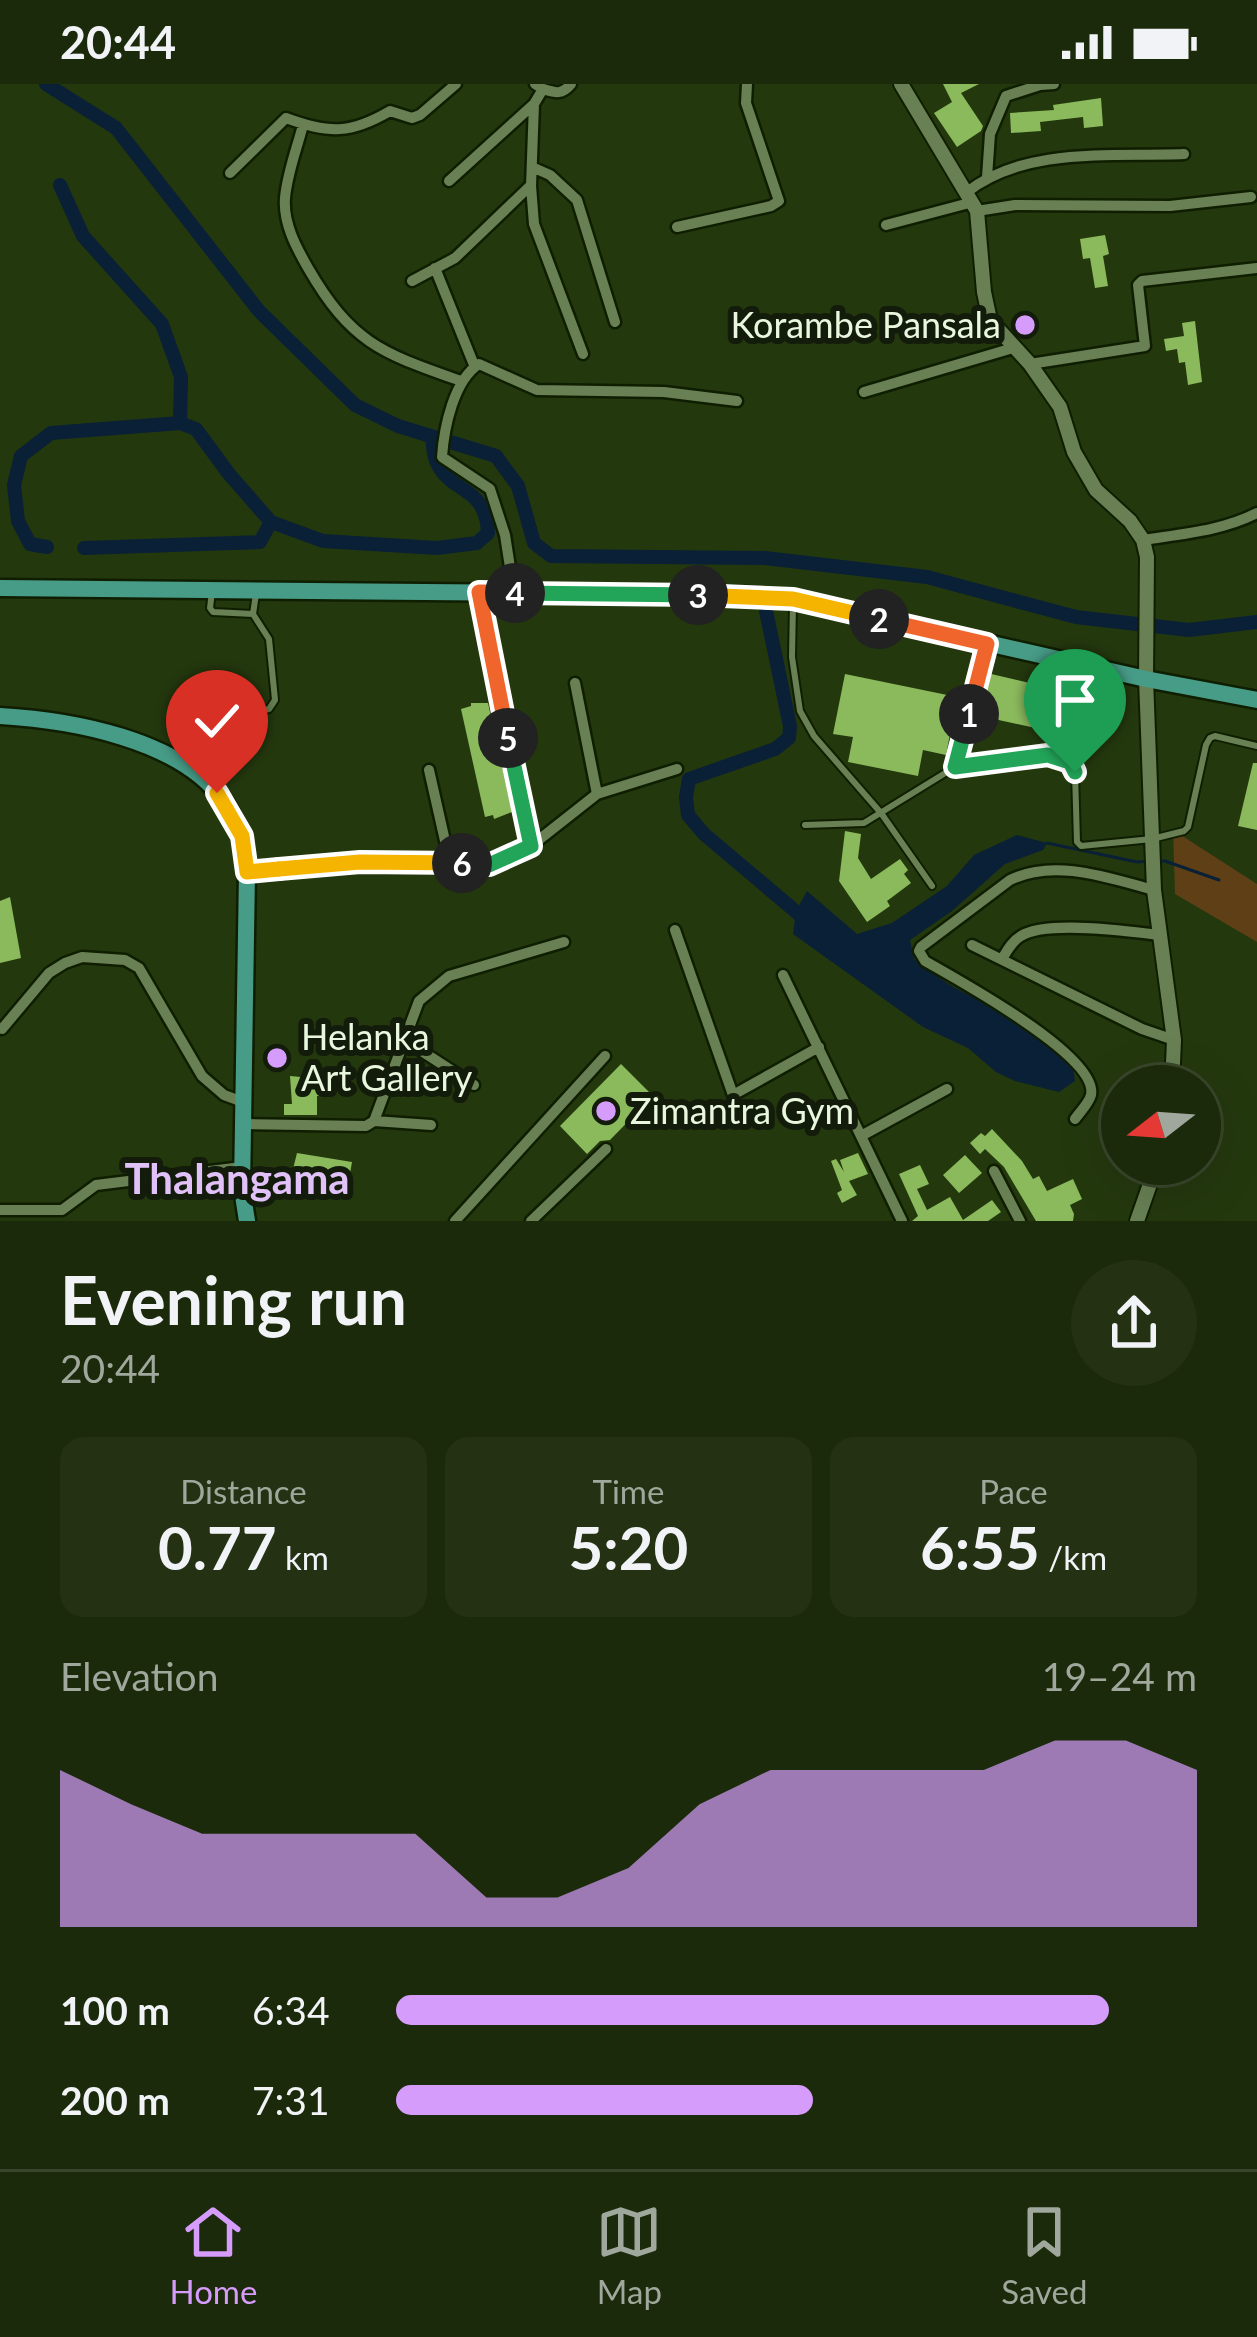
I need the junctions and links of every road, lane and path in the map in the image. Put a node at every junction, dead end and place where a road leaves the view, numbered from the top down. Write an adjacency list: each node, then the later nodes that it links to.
1 (456, 84): 8 (street)
2 (572, 84): 6 (street)
3 (747, 84): 18 (street)
4 (901, 84): 16 (street)
5 (1054, 84): 12 (street)
6 (539, 87): 7 (street)
7 (534, 104): 10 (street); 13 (street)
8 (303, 124): 11 (street); 27 (street)
9 (1184, 154): 12 (street)
10 (532, 166): 14 (street); 22 (street)
11 (230, 173)
12 (987, 177): 16 (street)
13 (449, 181)
14 (531, 186): 19 (street); 24 (street)
15 (1251, 197): 16 (street)
16 (972, 202): 17 (street); 23 (street)
17 (886, 225)
18 (677, 227)
19 (434, 268): 21 (street); 26 (street)
20 (1257, 268): 25 (street)
21 (412, 281)
22 (615, 322)
23 (1013, 348): 25 (street); 28 (street)
24 (583, 354)
25 (1030, 364): 31 (street)
26 (474, 365): 27 (street); 29 (street)
27 (461, 381): 36 (street)
28 (865, 392)
29 (737, 401)
30 (1257, 513): 31 (street)
31 (1143, 540): 40 (street)
32 (0, 588): 33 (main road)
33 (212, 590): 34 (main road); 38 (lane)
34 (257, 591): 35 (main road); 38 (lane)
35 (479, 592): 36 (main road); 53 (street)
36 (514, 593): 37 (main road)
37 (793, 599): 39 (main road); 50 (lane)
38 (253, 614): 44 (lane)
39 (987, 644): 40 (main road); 46 (lane)
40 (1146, 680): 42 (main road); 52 (street)
41 (575, 683): 49 (street)
42 (1257, 700)
43 (0, 716): 55 (main road)
44 (213, 720)
45 (1257, 746): 52 (lane)
46 (955, 767): 50 (lane); 52 (lane)
47 (676, 769): 49 (street)
48 (428, 770): 54 (street)
49 (597, 794): 53 (street)
50 (881, 813): 51 (lane); 57 (lane)
51 (805, 825)
52 (1152, 844): 56 (street)
53 (531, 846): 54 (street)
54 (450, 863): 55 (street)
55 (247, 872): 72 (main road)
56 (1154, 884): 59 (street); 73 (street)
57 (932, 886)
58 (675, 930): 67 (street)
59 (1159, 934): 62 (street); 66 (street)
60 (564, 942): 65 (street)
61 (972, 945): 62 (street)
62 (1002, 959): 66 (street)
63 (783, 975): 67 (street)
64 (2, 1029): 72 (street)
65 (403, 1040): 70 (street); 74 (street)
66 (1174, 1040): 69 (street)
67 (819, 1047): 77 (street)
68 (604, 1056): 84 (street)
69 (1173, 1065)
70 (474, 1085)
71 (947, 1089): 77 (street)
72 (244, 1102): 75 (main road)
73 (1075, 1119)
74 (374, 1121): 75 (street); 76 (street)
75 (244, 1124): 79 (main road)
76 (431, 1125)
77 (861, 1136): 86 (street)
78 (606, 1149): 85 (street)
79 (242, 1167): 82 (street); 83 (main road)
80 (994, 1171): 87 (street)
81 (1149, 1185): 88 (street)
82 (0, 1210)
83 (247, 1221)
84 (455, 1221)
85 (531, 1221)
86 (902, 1221)
87 (1020, 1221)
88 (1137, 1221)

